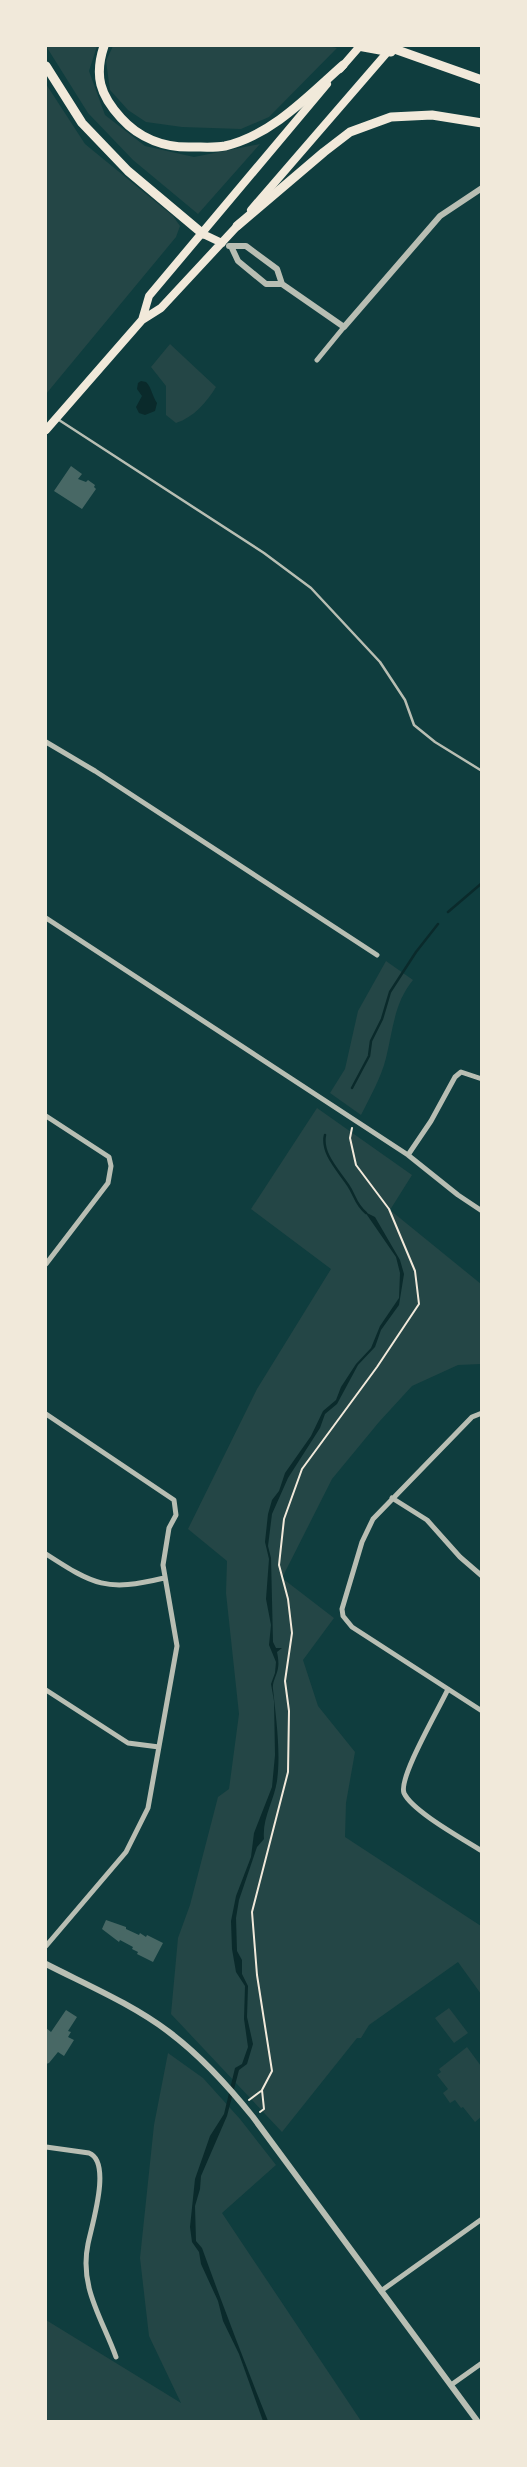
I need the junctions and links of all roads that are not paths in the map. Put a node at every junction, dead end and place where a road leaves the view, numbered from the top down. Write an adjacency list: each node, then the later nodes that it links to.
1 (104, 46): 6 (highway)
2 (359, 46): 5 (highway); 6 (main road)
3 (386, 46): 5 (highway)
4 (393, 46): 11 (main road)
5 (420, 57): 8 (highway)
6 (343, 65): 12 (main road)
7 (46, 66): 12 (highway)
8 (481, 80)
9 (481, 123): 11 (highway)
10 (481, 188): 16 (street)
11 (237, 226): 13 (main road)
12 (203, 234): 13 (main road); 15 (main road)
13 (226, 245): 14 (street); 14 (street); 15 (main road)
14 (282, 284): 16 (street)
15 (142, 320): 18 (main road)
16 (344, 327): 17 (street)
17 (317, 360)
18 (56, 418): 19 (main road); 21 (lane)
19 (46, 430)
20 (46, 742): 23 (street)
21 (481, 771)
22 (46, 918): 26 (street)
23 (377, 955)
24 (481, 1079): 26 (street)
25 (46, 1116): 28 (street)
26 (408, 1155): 27 (street)
27 (481, 1211)
28 (46, 1264)
29 (481, 1413): 31 (street)
30 (46, 1414): 34 (street)
31 (392, 1498): 33 (street); 35 (street)
32 (46, 1554): 34 (street)
33 (481, 1576)
34 (164, 1578): 38 (street)
35 (449, 1689): 37 (street); 39 (street)
36 (46, 1690): 38 (street)
37 (481, 1711)
38 (159, 1746): 40 (street)
39 (481, 1851)
40 (46, 1946)
41 (46, 1964): 44 (street)
42 (46, 2147): 45 (street)
43 (481, 2219): 44 (street)
44 (382, 2291): 47 (street)
45 (116, 2357)
46 (481, 2363): 47 (street)
47 (451, 2385): 48 (street)
48 (478, 2421)

